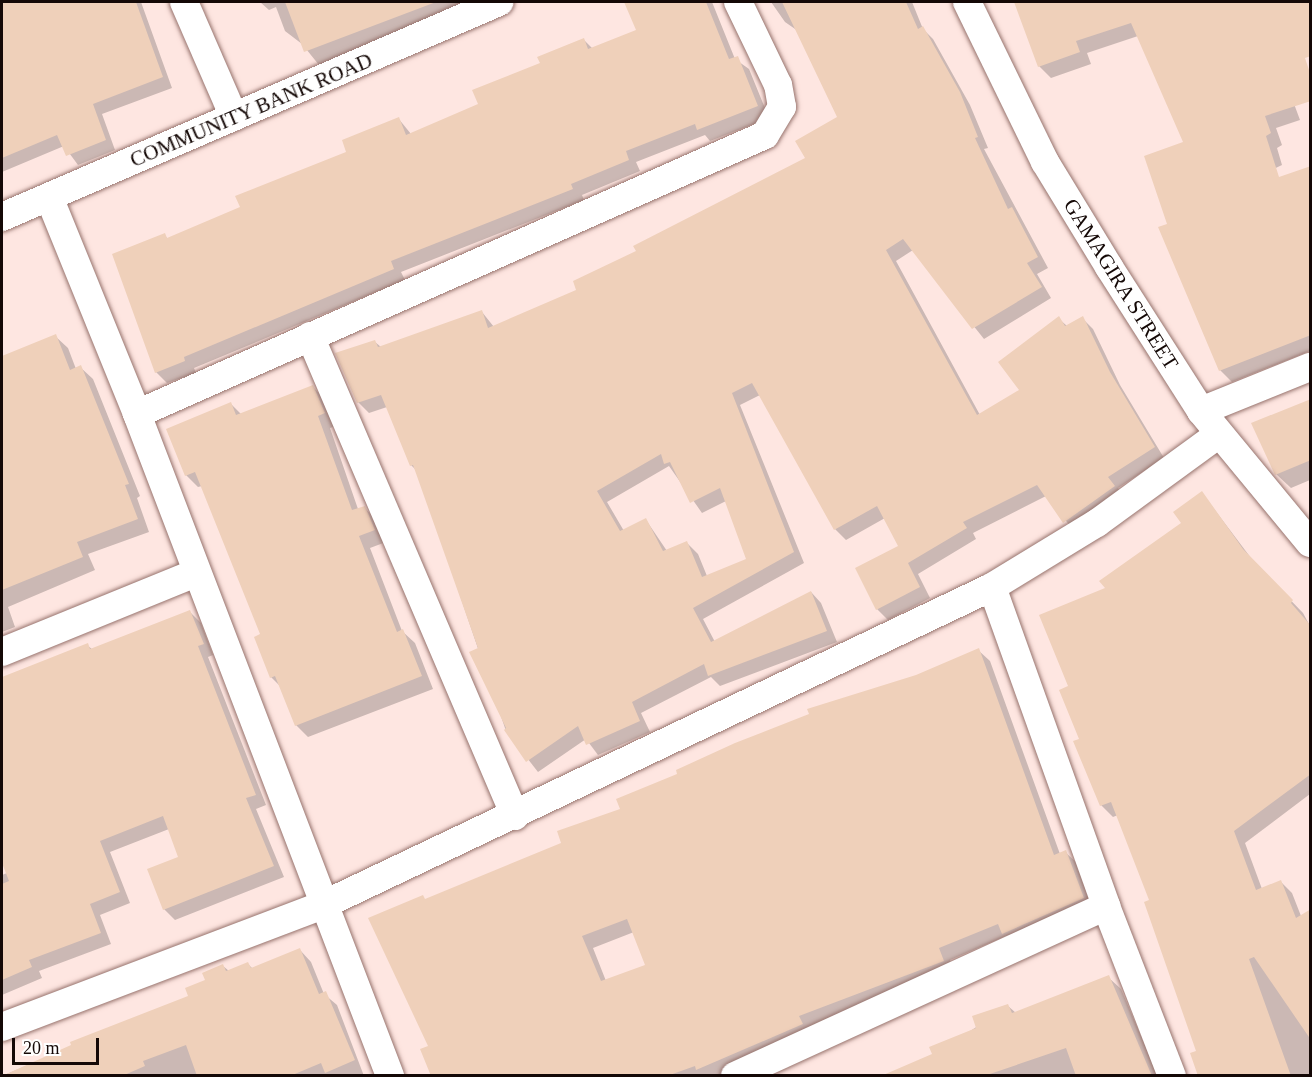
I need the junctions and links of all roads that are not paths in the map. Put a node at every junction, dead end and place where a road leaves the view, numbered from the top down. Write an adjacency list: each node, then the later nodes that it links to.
1 (184, 2): 5 (street)
2 (500, 2): 5 (street, COMMUNITY BANK ROAD)
3 (738, 2): 8 (street)
4 (967, 2): 10 (street, GAMAGIRA STREET)
5 (234, 117): 6 (street, COMMUNITY BANK ROAD)
6 (49, 197): 7 (street, COMMUNITY BANK ROAD); 11 (street)
7 (2, 217)
8 (310, 336): 11 (street); 17 (street)
9 (1311, 367): 10 (street)
10 (1201, 411): 12 (street, GAMAGIRA STREET)
11 (137, 414): 14 (street)
12 (1219, 434): 13 (street, GAMAGIRA STREET); 15 (street)
13 (1311, 543)
14 (196, 573): 16 (street); 18 (street)
15 (992, 587): 17 (street); 19 (street)
16 (2, 652)
17 (514, 816): 18 (street)
18 (325, 904): 20 (street); 21 (street)
19 (1106, 906): 22 (street); 23 (street)
20 (2, 1027)
21 (390, 1076)
22 (735, 1076)
23 (1172, 1076)

